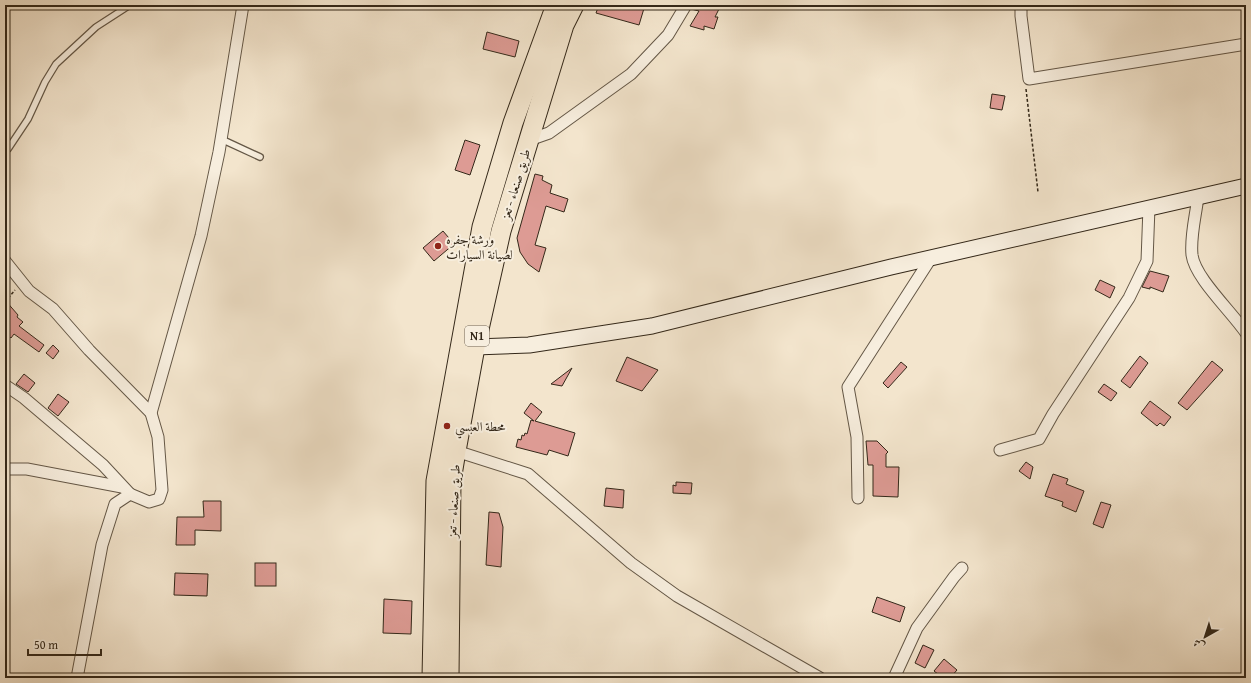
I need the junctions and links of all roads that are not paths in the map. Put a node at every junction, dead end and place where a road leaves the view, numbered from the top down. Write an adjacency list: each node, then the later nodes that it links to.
1 (130, 5): 10 (lane)
2 (243, 5): 8 (street)
3 (556, 5): 28 (highway, طريق صنعاء - تعز / N1)
4 (574, 5): 9 (highway, طريق صنعاء - تعز / N1)
5 (686, 5): 9 (street)
6 (1022, 5): 7 (street)
7 (1246, 44)
8 (221, 139): 11 (lane); 20 (street)
9 (529, 140): 18 (highway, طريق صنعاء - تعز / N1)
10 (5, 152)
11 (260, 157)
12 (1246, 186): 13 (street)
13 (1198, 196): 14 (street); 17 (street)
14 (1148, 207): 15 (street); 21 (street)
15 (931, 258): 18 (street); 25 (street)
16 (5, 261): 20 (street)
17 (1246, 333)
18 (475, 346): 22 (highway, طريق صنعاء - تعز / N1)
19 (5, 385): 24 (street)
20 (151, 413): 24 (street)
21 (1000, 450)
22 (456, 451): 29 (highway, طريق صنعاء - تعز / N1); 30 (street)
23 (5, 470): 24 (street)
24 (126, 490): 27 (street)
25 (858, 498)
26 (962, 568): 31 (street)
27 (77, 678)
28 (432, 678)
29 (449, 678)
30 (820, 678)
31 (894, 678)

